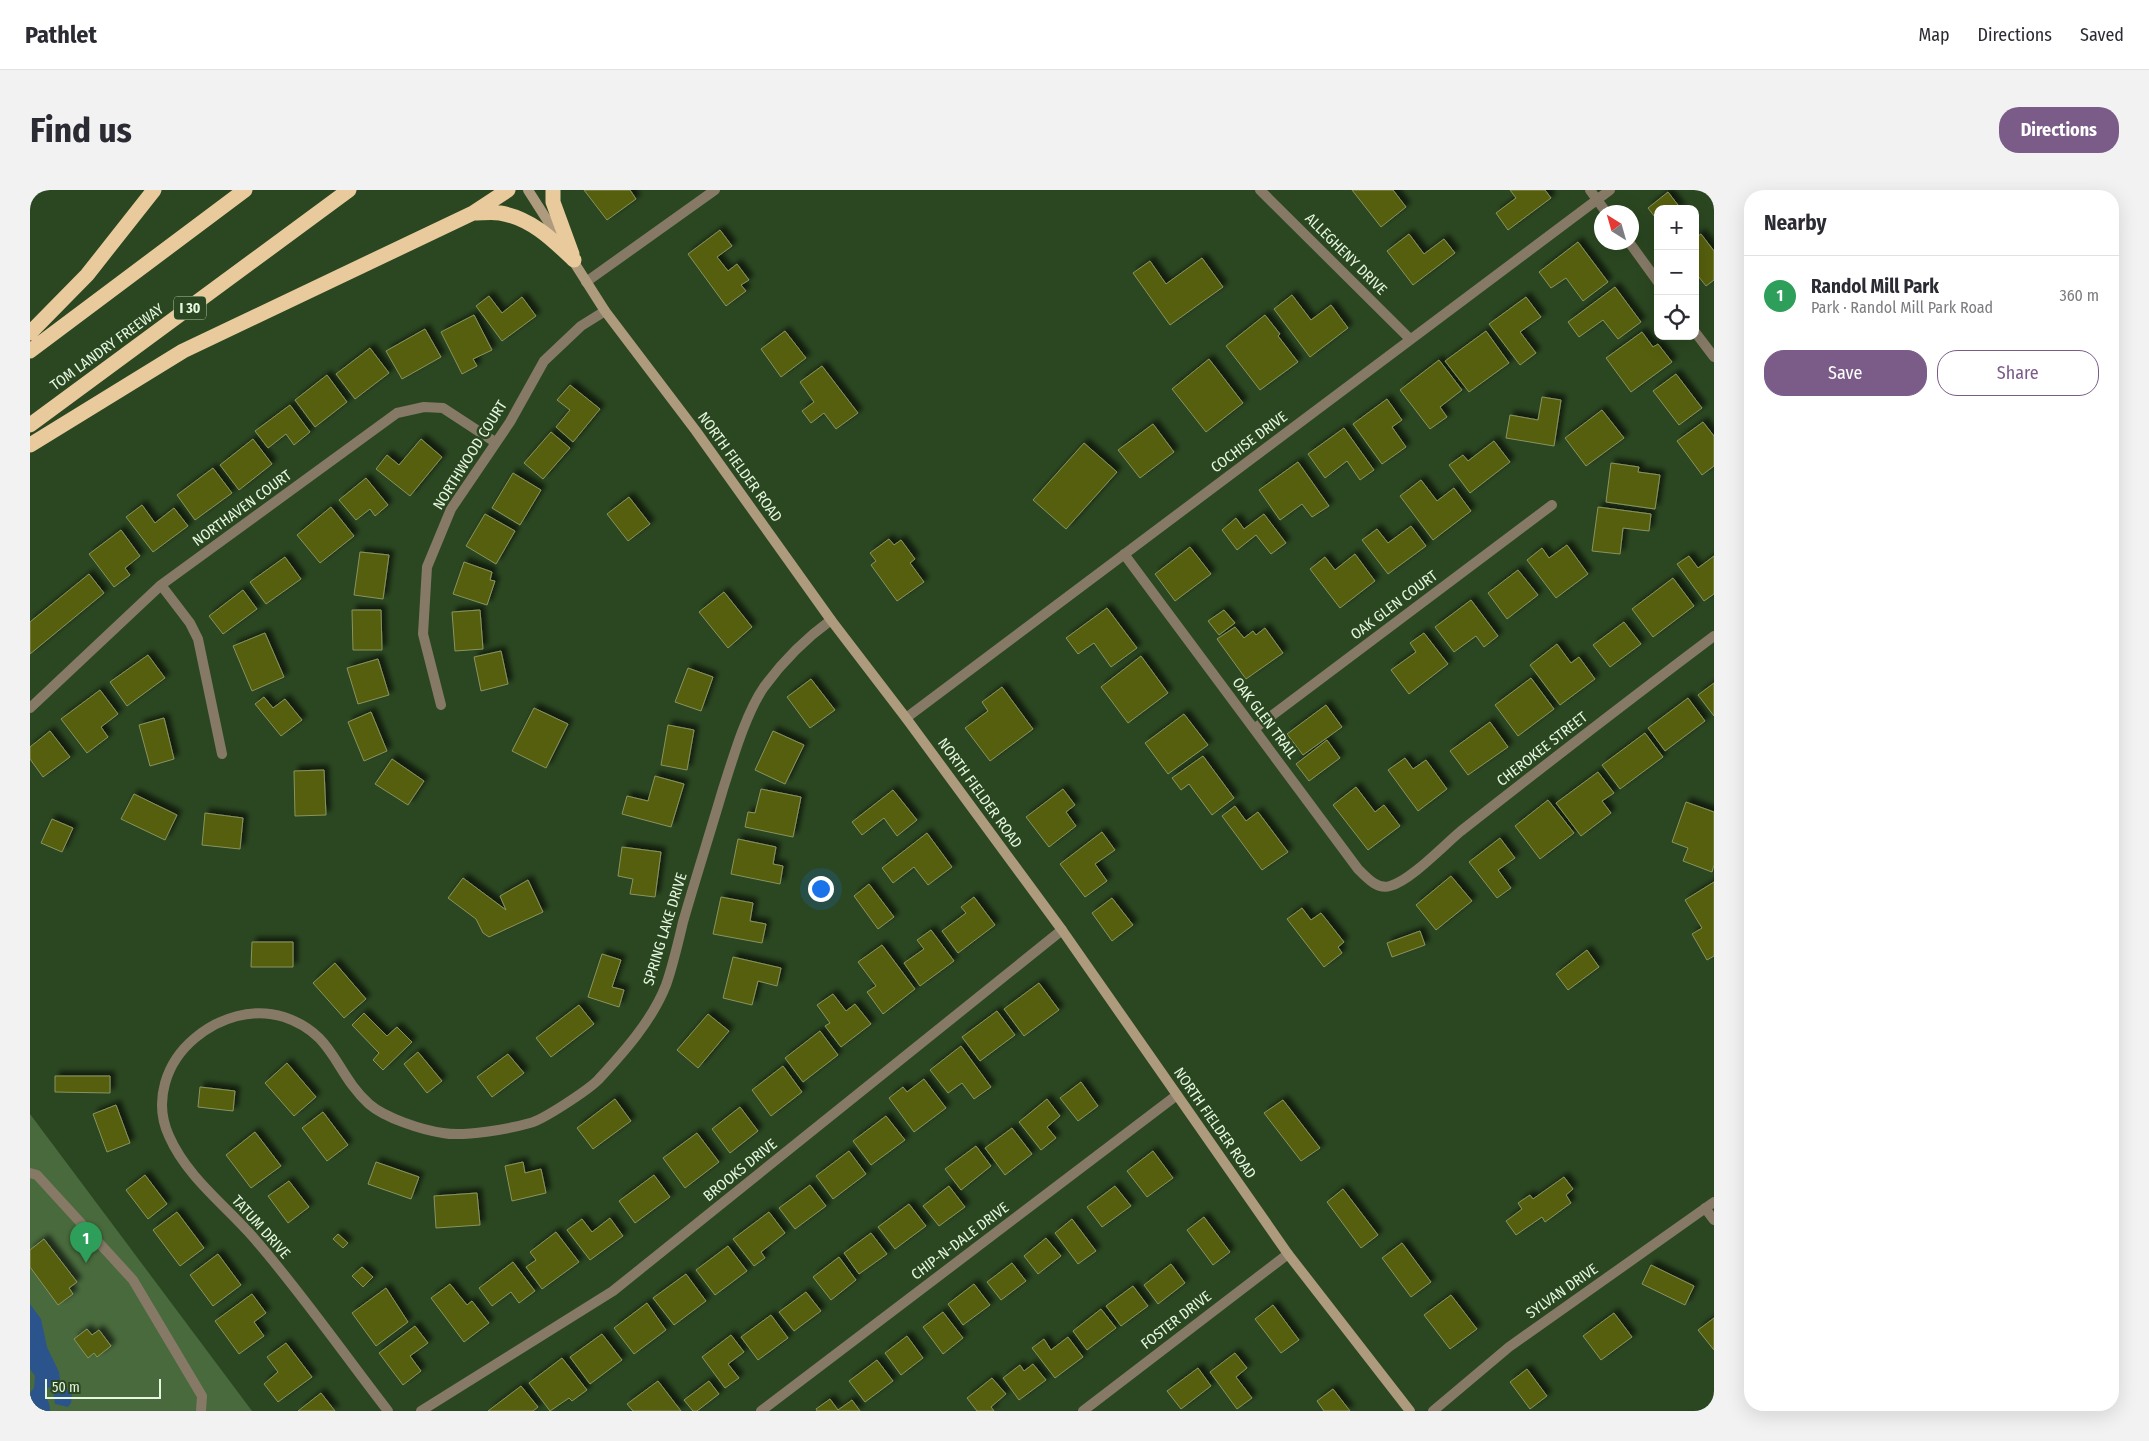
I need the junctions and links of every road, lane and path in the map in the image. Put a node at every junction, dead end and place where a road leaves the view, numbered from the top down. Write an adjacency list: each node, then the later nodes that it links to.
1 (154, 190): 19 (highway)
2 (245, 190): 22 (highway)
3 (349, 190): 24 (highway, TOM LANDRY FREEWAY / I 30)
4 (508, 190): 13 (highway)
5 (528, 190): 15 (main road, NORTH FIELDER ROAD)
6 (553, 190): 15 (highway)
7 (716, 190): 17 (street)
8 (1260, 190): 21 (street, ALLEGHENY DRIVE)
9 (1590, 190): 11 (street)
10 (1610, 190): 11 (street, COCHISE DRIVE)
11 (1596, 199): 12 (street); 21 (street, COCHISE DRIVE)
12 (1601, 205)
13 (473, 213): 15 (highway); 26 (highway)
14 (1635, 250): 16 (street)
15 (574, 260): 17 (main road, NORTH FIELDER ROAD)
16 (1654, 276)
17 (586, 282): 18 (main road, NORTH FIELDER ROAD)
18 (605, 312): 25 (street, NORTHWOOD COURT); 30 (main road, NORTH FIELDER ROAD)
19 (30, 333)
20 (1699, 337): 23 (street)
21 (1410, 340): 28 (street, COCHISE DRIVE)
22 (30, 351)
23 (1714, 357)
24 (30, 425)
25 (495, 442): 29 (street, NORTHAVEN COURT); 32 (street, NORTHWOOD COURT)
26 (30, 445)
27 (1552, 506): 35 (street, OAK GLEN COURT)
28 (1124, 554): 34 (street, COCHISE DRIVE); 35 (street, OAK GLEN TRAIL)
29 (161, 585): 33 (street, NORTHAVEN COURT); 36 (street)
30 (831, 620): 34 (main road, NORTH FIELDER ROAD); 39 (street, SPRING LAKE DRIVE)
31 (1714, 636): 37 (street, CHEROKEE STREET)
32 (441, 705)
33 (30, 708)
34 (906, 718): 38 (main road, NORTH FIELDER ROAD)
35 (1254, 729): 37 (street, OAK GLEN TRAIL)
36 (222, 754)
37 (1390, 886)
38 (1062, 930): 40 (main road, NORTH FIELDER ROAD); 48 (street, BROOKS DRIVE)
39 (182, 1049): 47 (street, TATUM DRIVE)
40 (1178, 1095): 45 (main road, NORTH FIELDER ROAD); 49 (street, CHIP-N-DALE DRIVE)
41 (30, 1173): 46 (street)
42 (1714, 1202): 43 (street, SYLVAN DRIVE)
43 (1705, 1208): 44 (street); 52 (street, SYLVAN DRIVE)
44 (1714, 1220)
45 (1288, 1254): 50 (street, FOSTER DRIVE); 51 (main road, NORTH FIELDER ROAD)
46 (201, 1411)
47 (388, 1411)
48 (421, 1411)
49 (761, 1411)
50 (1083, 1411)
51 (1410, 1411)
52 (1433, 1411)

